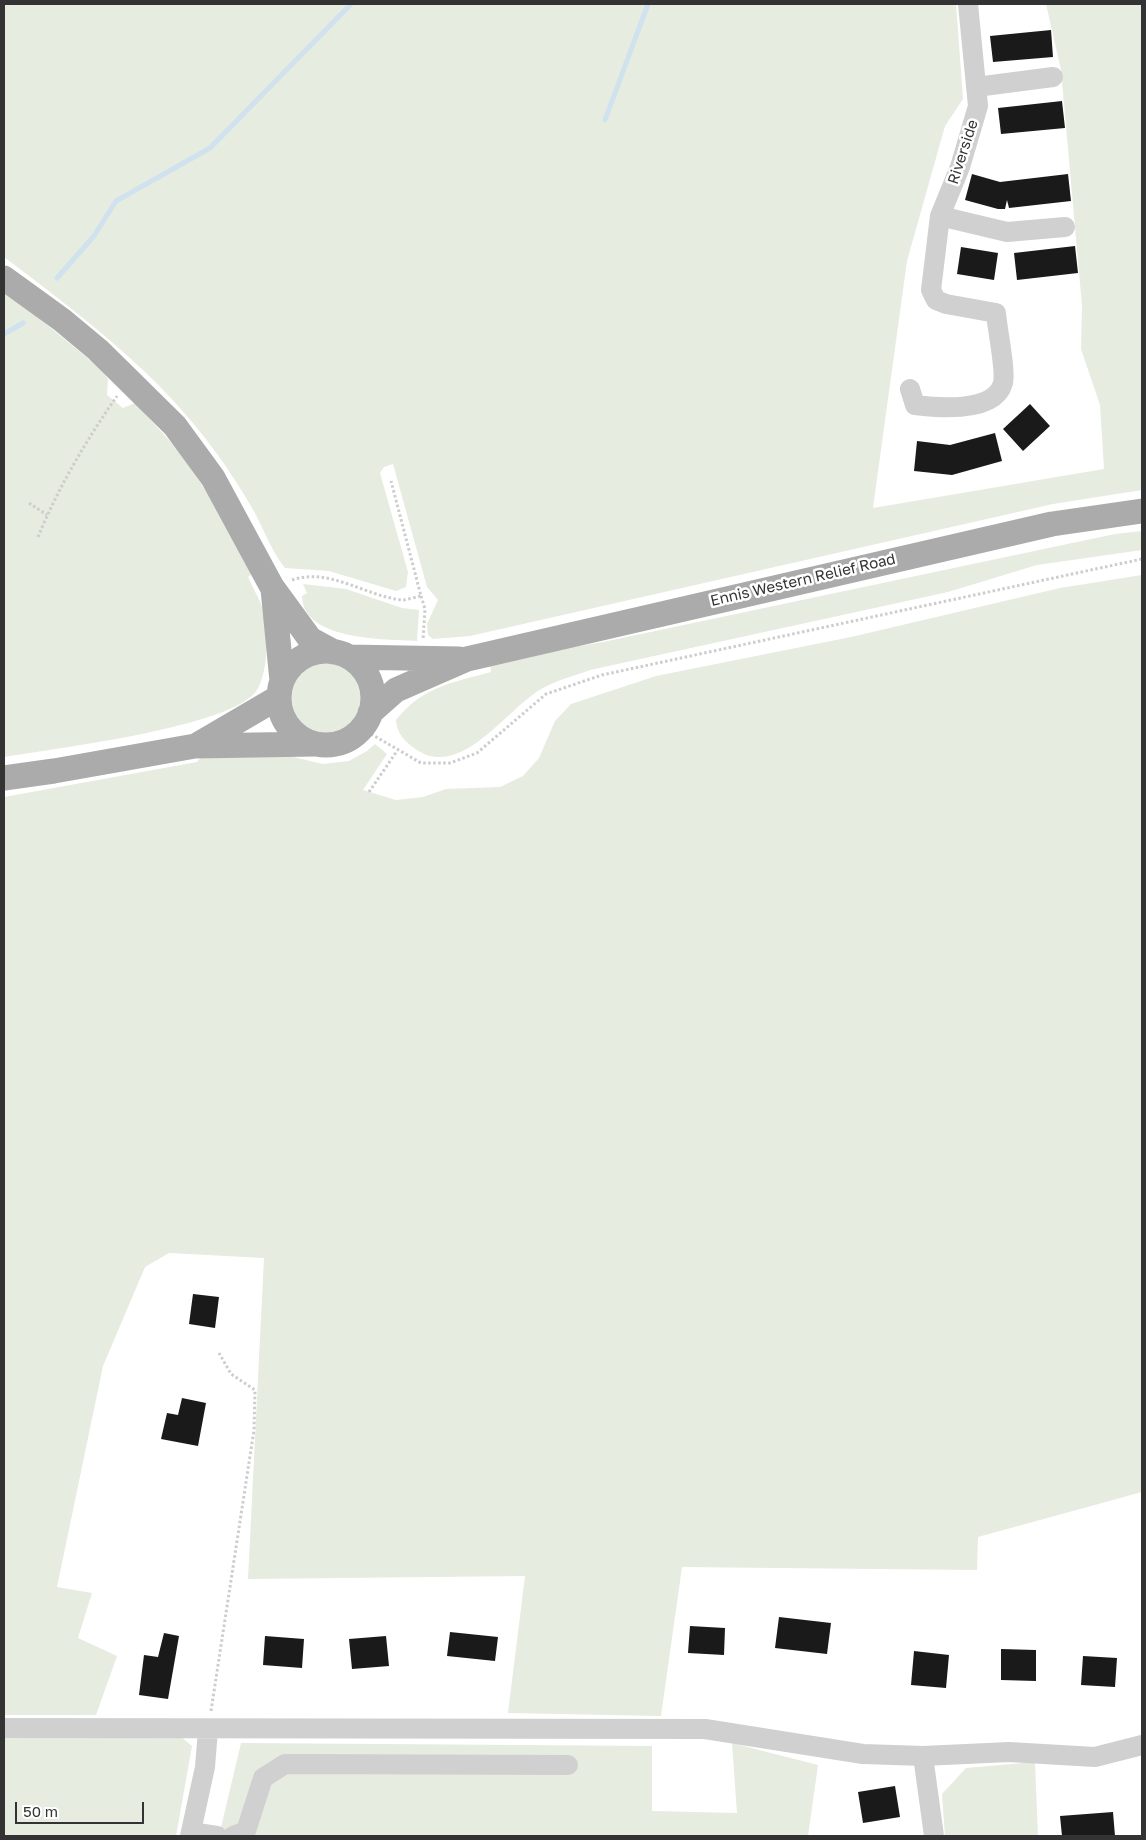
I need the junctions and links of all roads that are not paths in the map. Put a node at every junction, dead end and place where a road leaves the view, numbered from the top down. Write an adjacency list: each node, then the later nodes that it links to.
1 (968, 4): 3 (street, Riverside)
2 (1053, 77): 3 (street)
3 (976, 87): 4 (street, Riverside)
4 (940, 216): 5 (street); 7 (street, Riverside)
5 (1065, 227)
6 (4, 278): 9 (main road, Ennis Western Relief Road)
7 (910, 389)
8 (1142, 511): 11 (main road, Ennis Western Relief Road)
9 (272, 587): 10 (main road, Ennis Western Relief Road); 12 (main road, Ennis Western Relief Road)
10 (342, 655): 11 (main road, Ennis Western Relief Road); 12 (main road); 13 (main road)
11 (467, 659): 13 (main road, Ennis Western Relief Road)
12 (280, 689): 14 (main road); 15 (main road)
13 (366, 721): 14 (main road)
14 (314, 744): 15 (main road)
15 (195, 746): 16 (main road)
16 (4, 778)
17 (4, 1728): 18 (street)
18 (208, 1730): 20 (street); 22 (street)
19 (1142, 1745): 20 (street)
20 (923, 1756): 25 (street)
21 (568, 1765): 24 (street)
22 (190, 1834): 23 (street)
23 (217, 1836)
24 (233, 1836)
25 (934, 1836)

